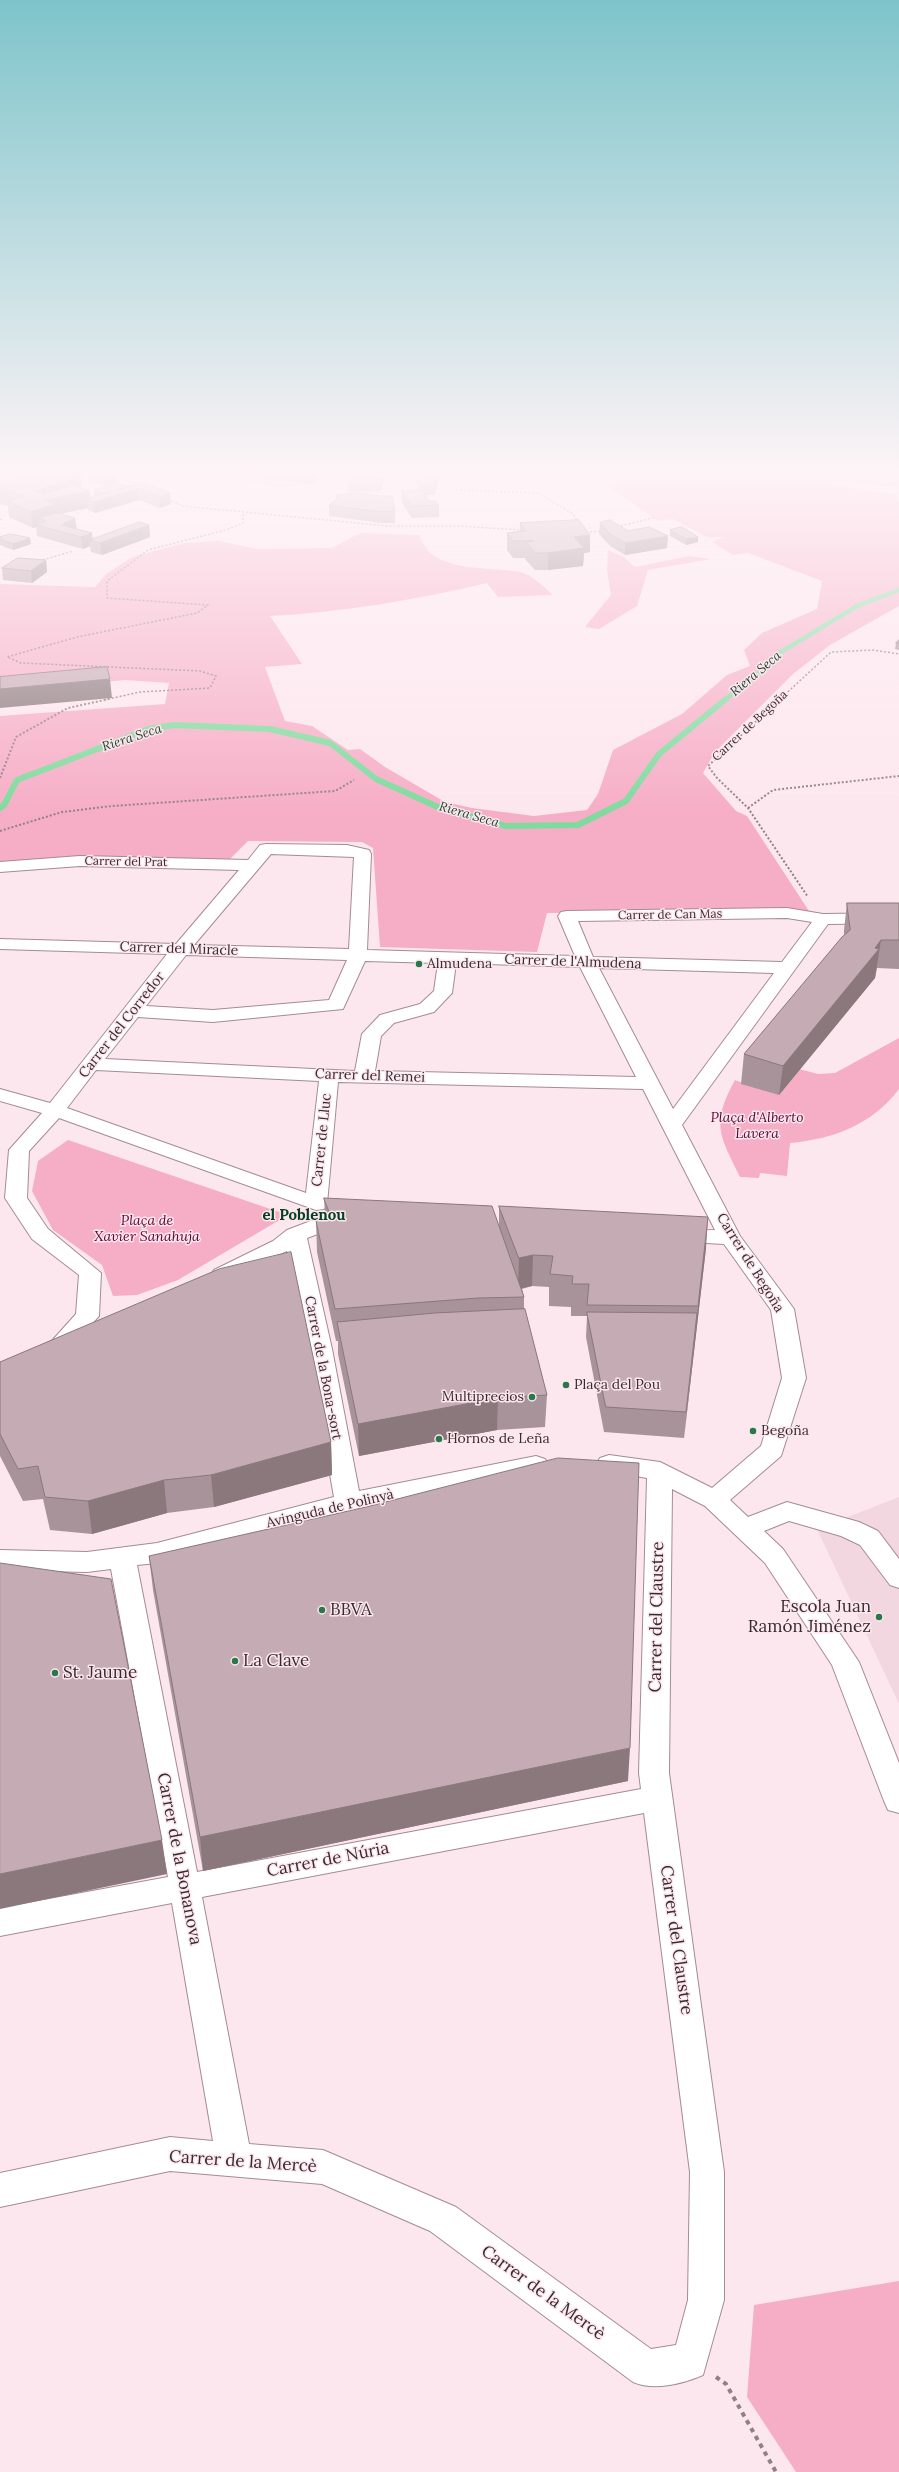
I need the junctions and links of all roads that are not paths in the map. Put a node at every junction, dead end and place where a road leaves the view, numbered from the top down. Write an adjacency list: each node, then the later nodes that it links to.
1 (252, 865): 2 (street, Carrer del Prat); 6 (street, Carrer del Corredor); 7 (street, Carrer del Corredor)
2 (0, 867)
3 (899, 918): 4 (street)
4 (823, 919): 9 (street, Carrer de Can Mas); 10 (street)
5 (0, 944): 6 (street, Carrer del Miracle)
6 (181, 950): 7 (street, Carrer del Miracle); 11 (street, Carrer del Corredor)
7 (358, 955): 8 (street, Carrer de l'Almudena); 11 (street)
8 (448, 958): 9 (street, Carrer de l'Almudena); 14 (street)
9 (587, 963): 10 (street, Carrer de l'Almudena); 15 (street, Carrer de Begoña)
10 (789, 968): 18 (street)
11 (133, 1011): 12 (street, Carrer del Corredor)
12 (91, 1064): 13 (street, Carrer del Remei); 17 (street, Carrer del Corredor)
13 (329, 1076): 14 (street, Carrer del Remei); 17 (street, Carrer de Lluc)
14 (364, 1076): 15 (street, Carrer del Remei)
15 (650, 1083): 18 (street, Carrer de Begoña)
16 (0, 1095): 17 (street)
17 (55, 1110): 24 (street)
18 (672, 1126): 22 (street, Carrer de Begoña)
19 (364, 1225): 20 (street)
20 (295, 1235): 23 (street); 26 (street, Carrer de la Bona-sort)
21 (658, 1235): 22 (street)
22 (730, 1237): 28 (street, Carrer de Begoña)
23 (203, 1285)
24 (103, 1328)
25 (344, 1347): 26 (street)
26 (320, 1349): 29 (street, Carrer de la Bona-sort)
27 (660, 1471): 28 (street); 29 (street, Avinguda de Polinyà); 34 (street, Carrer del Claustre)
28 (714, 1500): 30 (street)
29 (348, 1502): 31 (street, Avinguda de Polinyà)
30 (745, 1529): 33 (street); 35 (street)
31 (122, 1558): 32 (street, Avinguda de Polinyà); 36 (street, Carrer de la Bonanova)
32 (0, 1560)
33 (899, 1578)
34 (657, 1798): 36 (street, Carrer de Núria); 40 (street, Carrer del Claustre)
35 (899, 1801)
36 (185, 1887): 37 (street, Carrer de Núria); 38 (street, Carrer de la Bonanova)
37 (0, 1922)
38 (234, 2159): 39 (street, Carrer de la Mercè); 40 (street, Carrer de la Mercè)
39 (0, 2190)
40 (646, 2369)

